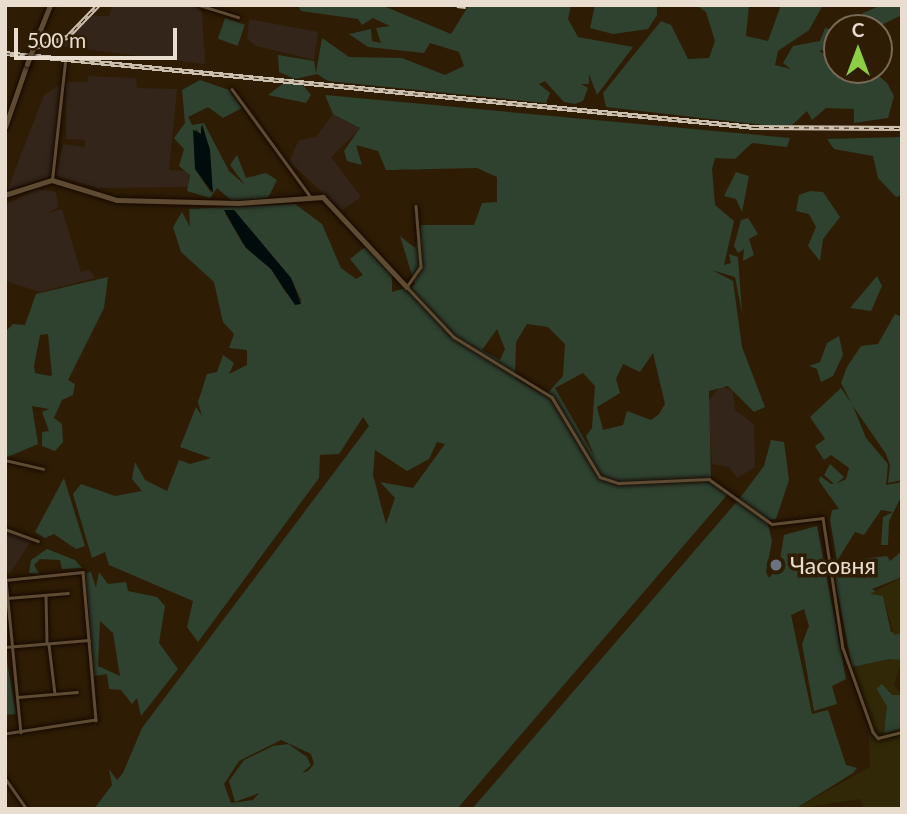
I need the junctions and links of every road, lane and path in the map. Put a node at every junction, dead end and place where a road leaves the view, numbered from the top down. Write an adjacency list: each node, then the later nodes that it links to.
1 (50, 5): 6 (main road, bridge)
2 (199, 5): 3 (street)
3 (238, 17)
4 (65, 63): 7 (street)
5 (232, 89): 9 (street)
6 (5, 127)
7 (52, 180): 8 (street); 9 (street)
8 (5, 195)
9 (310, 196): 11 (street)
10 (416, 206): 11 (street)
11 (407, 287): 28 (street)
12 (5, 460): 13 (street)
13 (43, 469)
14 (5, 529): 15 (street)
15 (38, 541)
16 (6, 580): 19 (street); 20 (street)
17 (68, 593): 18 (street)
18 (46, 595): 19 (street); 21 (street)
19 (7, 598): 22 (street)
20 (90, 640): 21 (street); 27 (street)
21 (48, 644): 22 (street); 25 (street)
22 (13, 646): 23 (street); 26 (street)
23 (5, 647)
24 (77, 692): 25 (street)
25 (55, 694): 26 (street)
26 (18, 697): 27 (street)
27 (21, 732): 29 (street)
28 (902, 732)
29 (5, 734)
30 (5, 778): 31 (street)
31 (27, 809)

